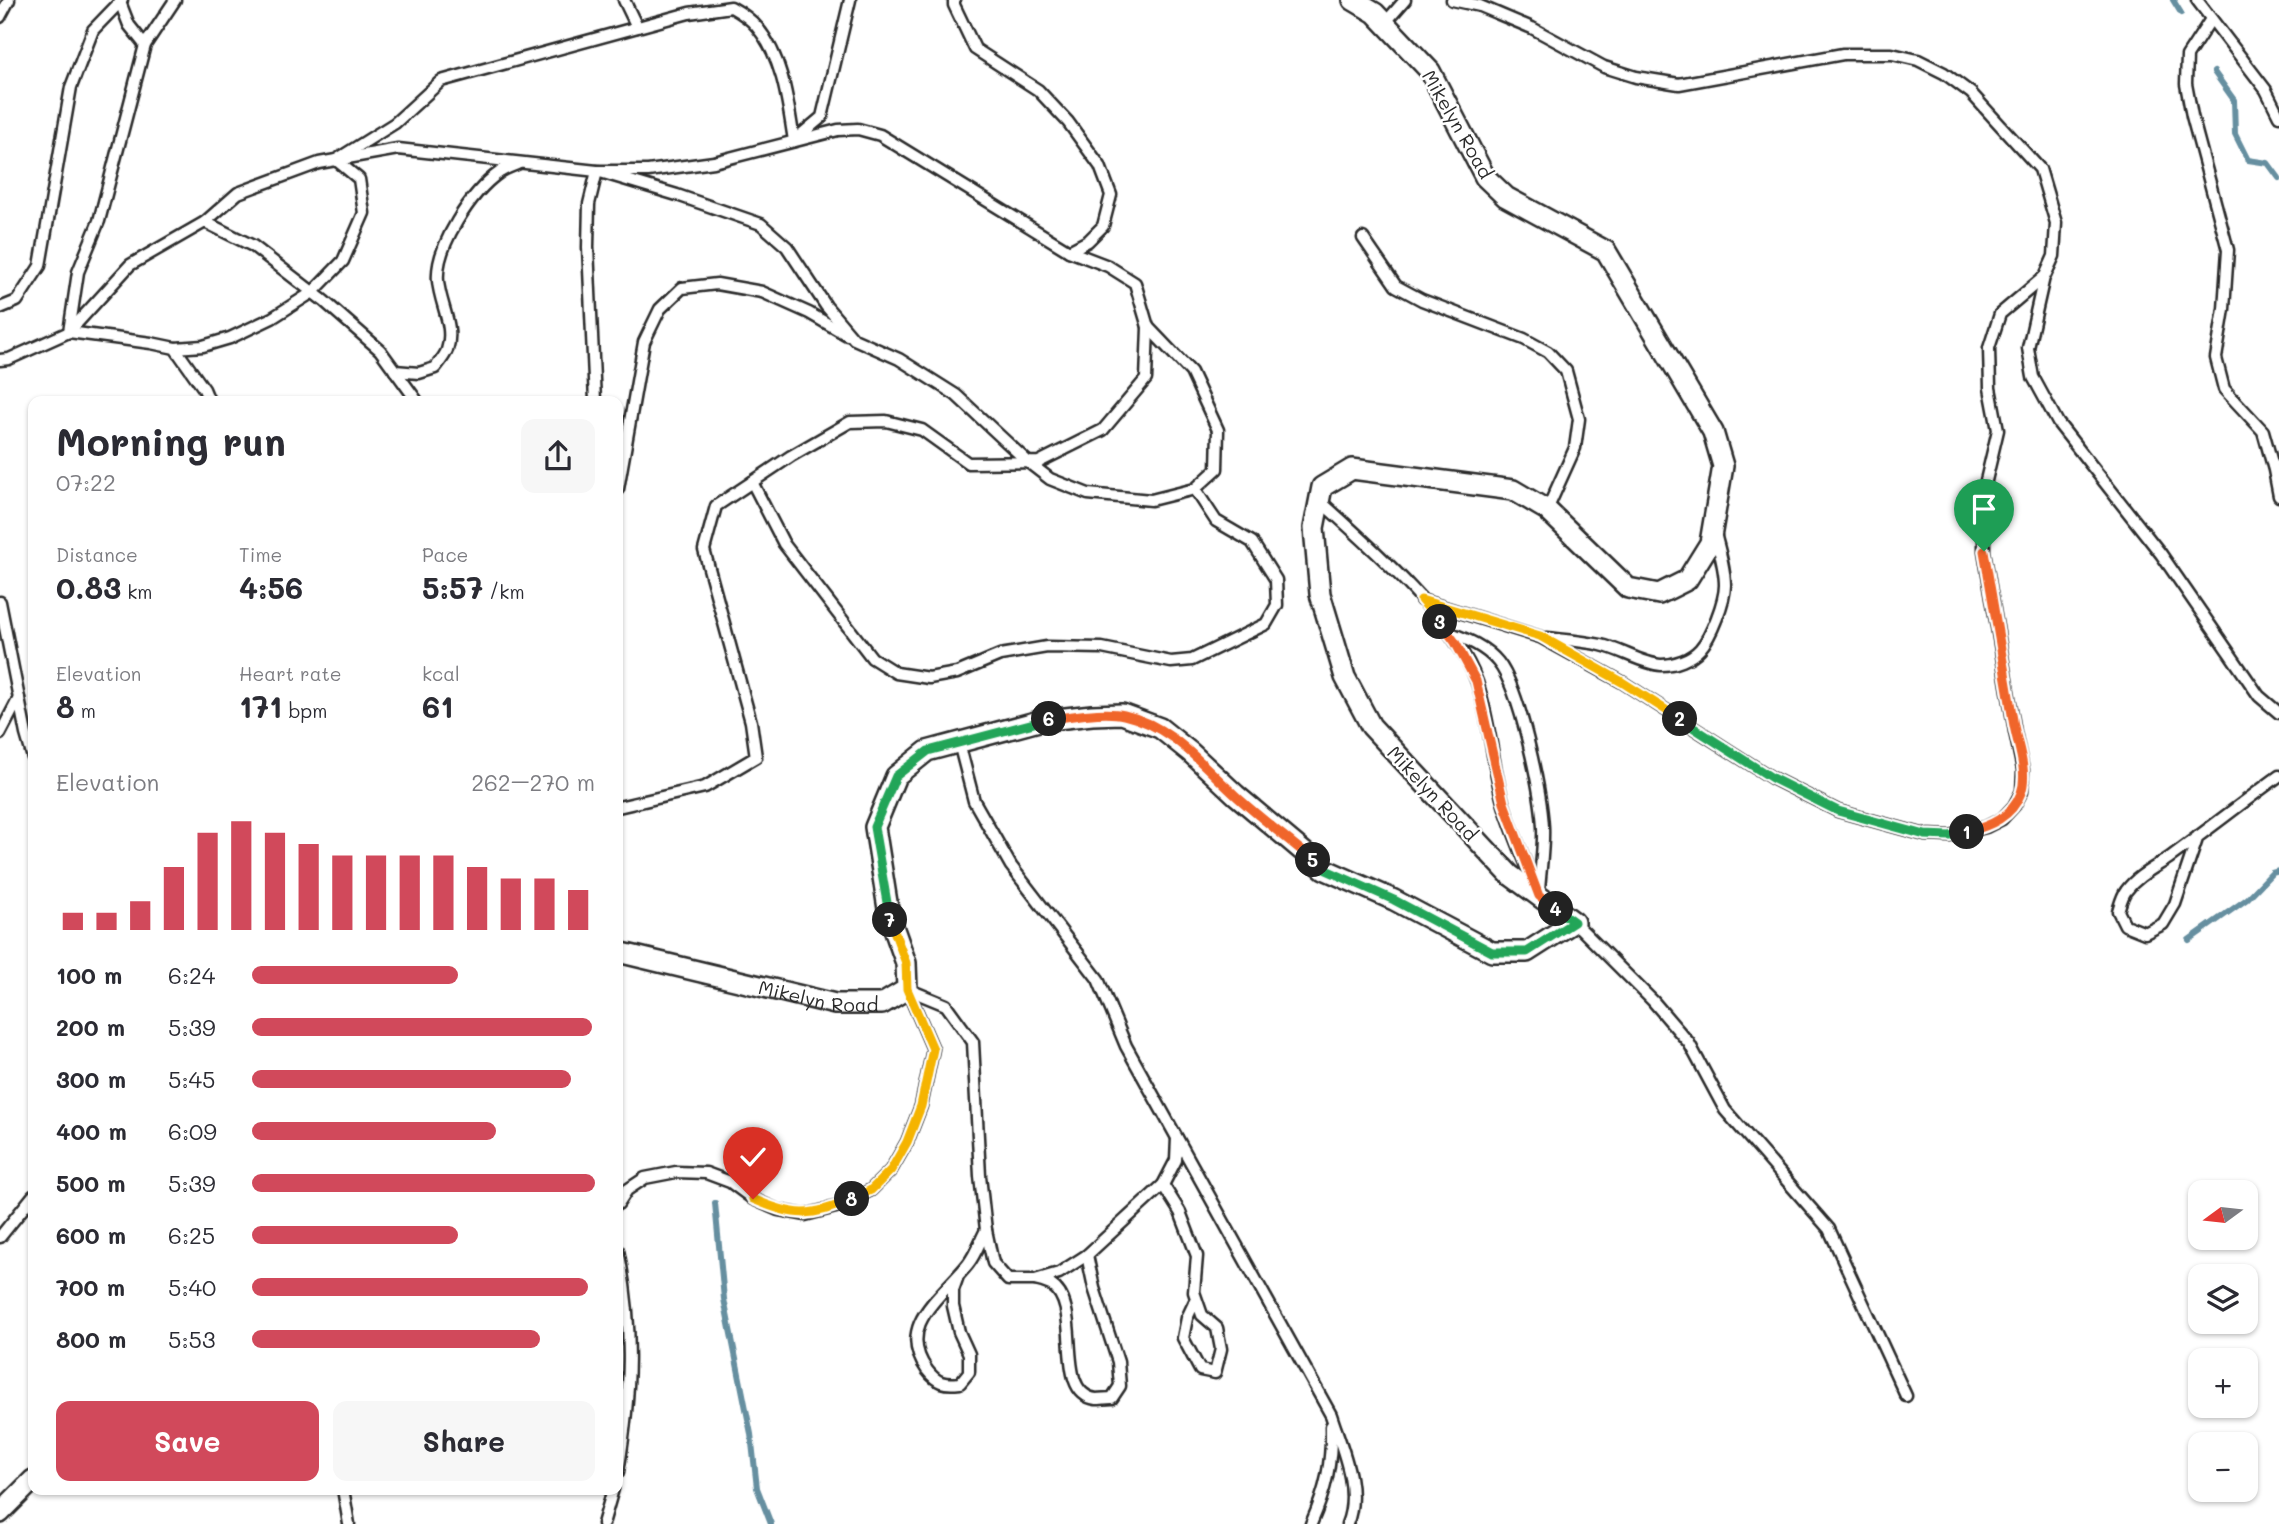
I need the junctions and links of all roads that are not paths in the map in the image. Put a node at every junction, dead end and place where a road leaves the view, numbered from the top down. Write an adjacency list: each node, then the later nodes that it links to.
1 (9, 0): 12 (lane)
2 (175, 0): 16 (lane)
3 (624, 0): 15 (lane)
4 (850, 0): 18 (lane)
5 (954, 0): 24 (lane)
6 (1353, 0): 14 (street, Mikelyn Road)
7 (1405, 0): 14 (lane)
8 (1452, 0): 25 (lane)
9 (2197, 0): 13 (lane)
10 (121, 1): 16 (lane); 27 (lane)
11 (731, 3): 15 (lane); 18 (lane)
12 (0, 17)
13 (2211, 19): 17 (lane); 41 (lane)
14 (1384, 23): 44 (street, Mikelyn Road)
15 (637, 27): 19 (lane)
16 (145, 45): 29 (lane)
17 (2279, 116)
18 (794, 141): 21 (lane); 24 (lane)
19 (336, 160): 20 (lane); 22 (lane); 26 (lane)
20 (519, 162): 21 (lane); 33 (lane)
21 (597, 171): 30 (lane); 36 (lane)
22 (205, 222): 26 (lane); 29 (lane)
23 (1363, 238): 43 (lane)
24 (1069, 251): 28 (lane)
25 (2045, 276): 48 (lane); 50 (lane)
26 (313, 292): 31 (lane); 33 (lane)
27 (0, 308)
28 (1148, 327): 38 (lane); 40 (lane)
29 (69, 332): 31 (lane); 32 (lane)
30 (854, 339): 37 (lane); 38 (lane)
31 (175, 348): 34 (lane)
32 (0, 360)
33 (395, 371): 35 (lane)
34 (207, 396)
35 (413, 396)
36 (595, 396)
37 (623, 461)
38 (1028, 462): 39 (lane); 40 (lane)
39 (752, 482): 40 (lane); 55 (lane)
40 (1195, 489)
41 (2279, 496)
42 (1320, 500): 43 (street, Mikelyn Road); 45 (lane); 57 (street, Mikelyn Road)
43 (1547, 510): 44 (street, Mikelyn Road)
44 (1713, 526): 48 (lane)
45 (1421, 600): 47 (lane); 48 (lane)
46 (0, 601): 49 (lane)
47 (1448, 632): 57 (lane); 57 (lane)
48 (1540, 636)
49 (19, 698): 51 (lane); 52 (lane)
50 (2279, 713)
51 (0, 734)
52 (28, 737)
53 (958, 743): 58 (street, Mikelyn Road); 60 (street, Mikelyn Road); 61 (lane)
54 (2279, 776): 56 (lane)
55 (623, 806)
56 (2198, 836): 56 (lane)
57 (1539, 896): 58 (street, Mikelyn Road)
58 (1574, 922): 72 (lane)
59 (623, 953): 60 (street, Mikelyn Road)
60 (907, 989): 63 (lane); 65 (lane)
61 (1177, 1138): 62 (lane); 73 (lane)
62 (1163, 1185): 67 (lane); 71 (lane)
63 (623, 1195)
64 (28, 1202): 66 (lane)
65 (986, 1230): 68 (lane); 70 (lane)
66 (0, 1237)
67 (1087, 1255): 70 (lane); 70 (lane)
68 (958, 1276): 68 (lane)
69 (623, 1278): 74 (lane)
70 (1035, 1280)
71 (1196, 1299): 71 (lane)
72 (1906, 1396)
73 (1331, 1415): 81 (lane); 82 (lane)
74 (623, 1434)
75 (28, 1485): 78 (street)
76 (344, 1495): 79 (lane)
77 (611, 1495): 80 (lane)
78 (0, 1513)
79 (349, 1524)
80 (603, 1524)
81 (1311, 1524)
82 (1347, 1524)

